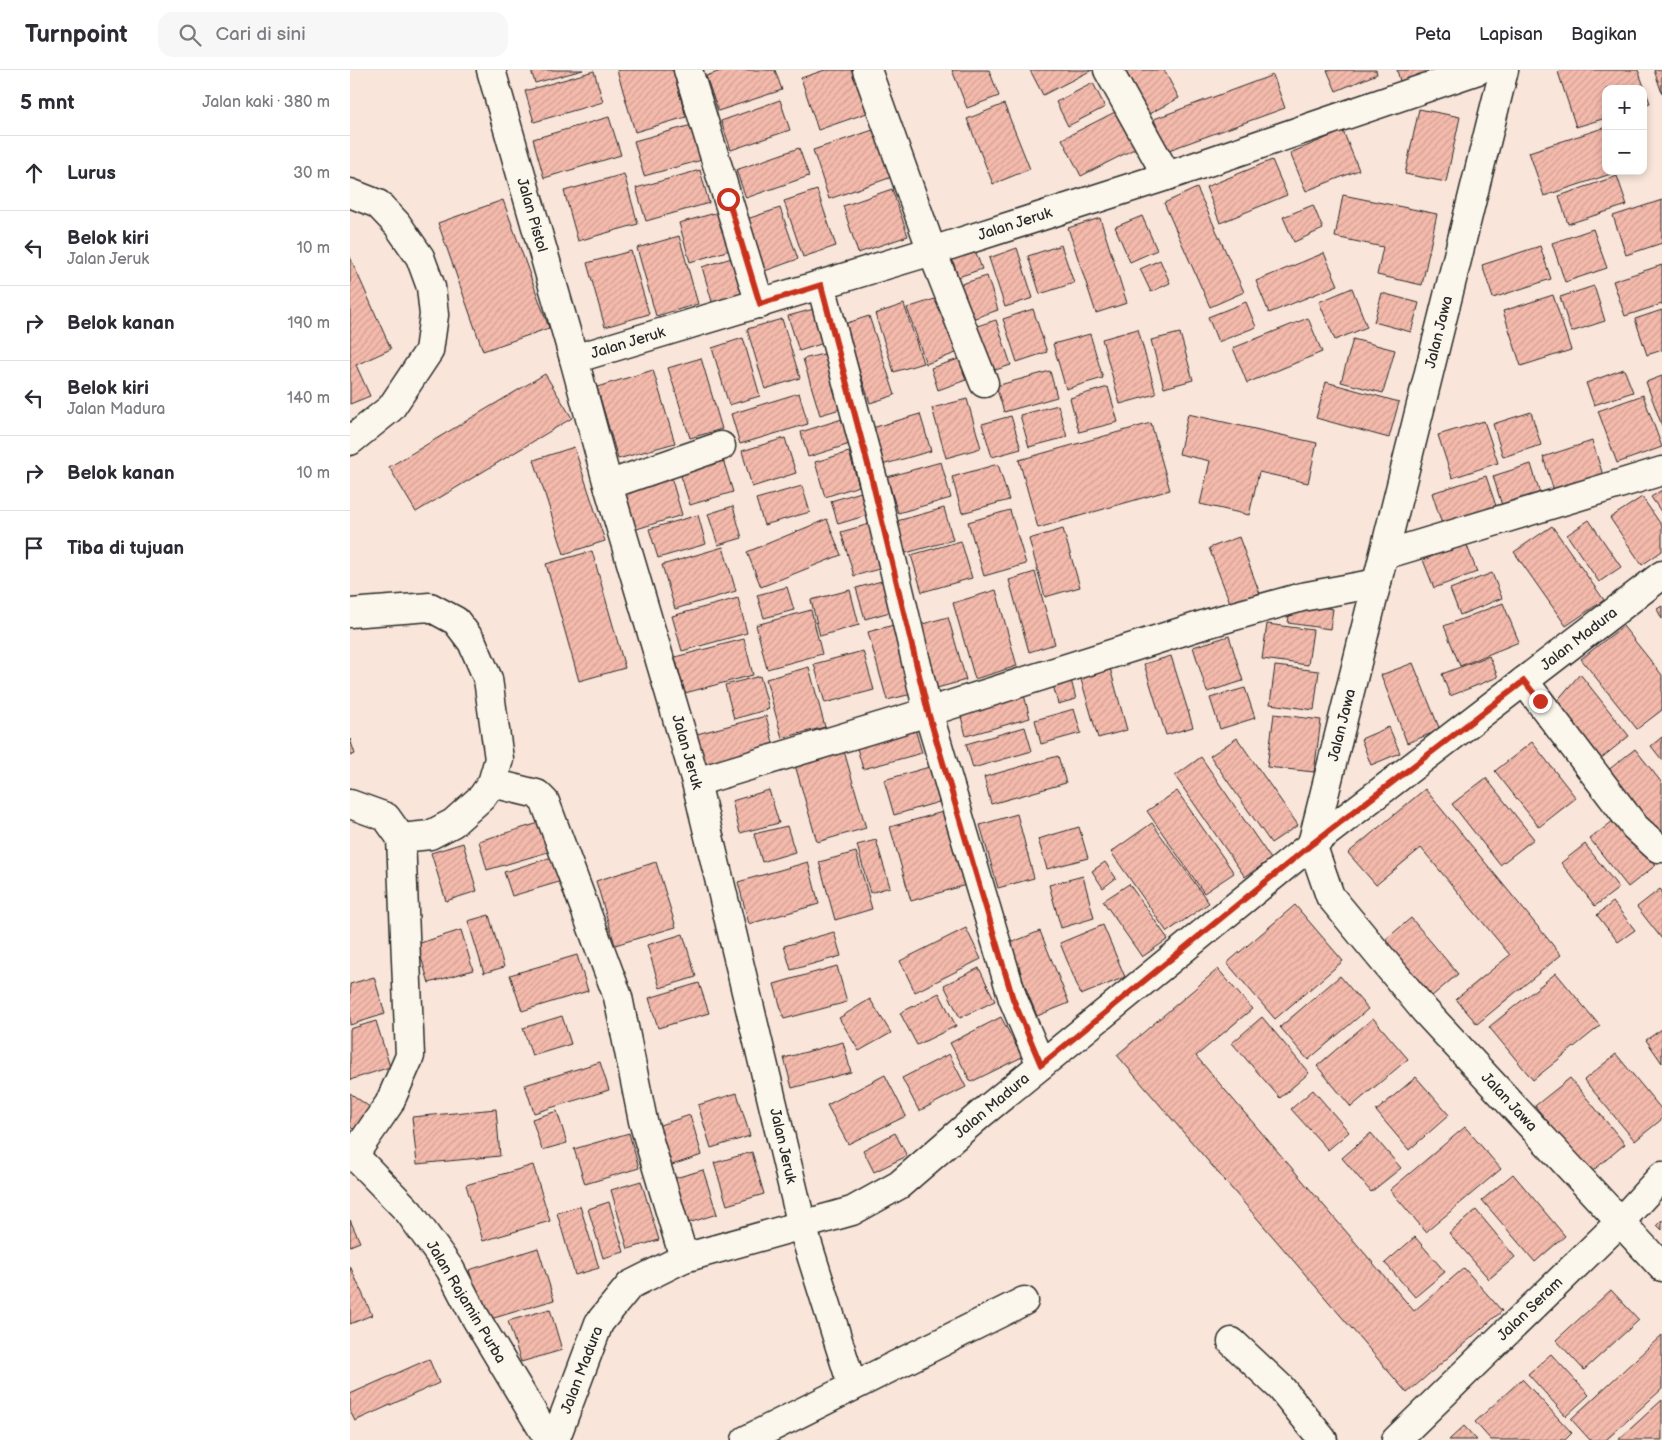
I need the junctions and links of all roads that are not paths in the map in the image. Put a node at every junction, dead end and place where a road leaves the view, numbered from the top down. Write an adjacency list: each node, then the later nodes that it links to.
1 (491, 70): 12 (street, Jalan Pistol)
2 (688, 70): 11 (street)
3 (868, 70): 9 (street)
4 (1108, 70): 7 (street)
5 (1478, 70): 7 (street, Jalan Jeruk)
6 (1504, 70): 18 (street, Jalan Jawa)
7 (1167, 176): 9 (street, Jalan Jeruk)
8 (350, 193): 14 (street)
9 (932, 251): 10 (street, Jalan Jeruk); 13 (street)
10 (821, 285): 11 (street, Jalan Jeruk); 23 (street)
11 (760, 304): 12 (street, Jalan Jeruk)
12 (574, 359): 17 (street, Jalan Jeruk)
13 (984, 383)
14 (350, 441)
15 (721, 446): 17 (street)
16 (1662, 471): 18 (street)
17 (608, 485): 24 (street, Jalan Jeruk)
18 (1384, 555): 20 (street, Jalan Jawa)
19 (1662, 575): 22 (street, Jalan Madura)
20 (1377, 584): 23 (street); 28 (street, Jalan Jawa)
21 (350, 613): 25 (street)
22 (1524, 681): 28 (street, Jalan Madura); 29 (street)
23 (928, 712): 24 (street); 30 (street)
24 (696, 782): 34 (street, Jalan Jeruk)
25 (492, 783): 27 (street); 35 (street)
26 (350, 804): 27 (street)
27 (401, 838): 31 (street)
28 (1312, 844): 30 (street, Jalan Madura); 33 (street, Jalan Jawa)
29 (1662, 848)
30 (1041, 1065): 34 (street, Jalan Madura)
31 (352, 1153): 40 (street, Jalan Rajamin Purba)
32 (1662, 1176): 33 (street, Jalan Seram)
33 (1620, 1222): 36 (street, Jalan Jawa); 44 (street, Jalan Seram)
34 (802, 1226): 35 (street, Jalan Madura); 39 (street, Jalan Jeruk)
35 (684, 1258): 41 (street, Jalan Madura)
36 (1662, 1267)
37 (1024, 1301): 39 (street)
38 (1232, 1342): 43 (street)
39 (852, 1385): 42 (street)
40 (549, 1440)
41 (555, 1440)
42 (746, 1440)
43 (1323, 1440)
44 (1396, 1440)

